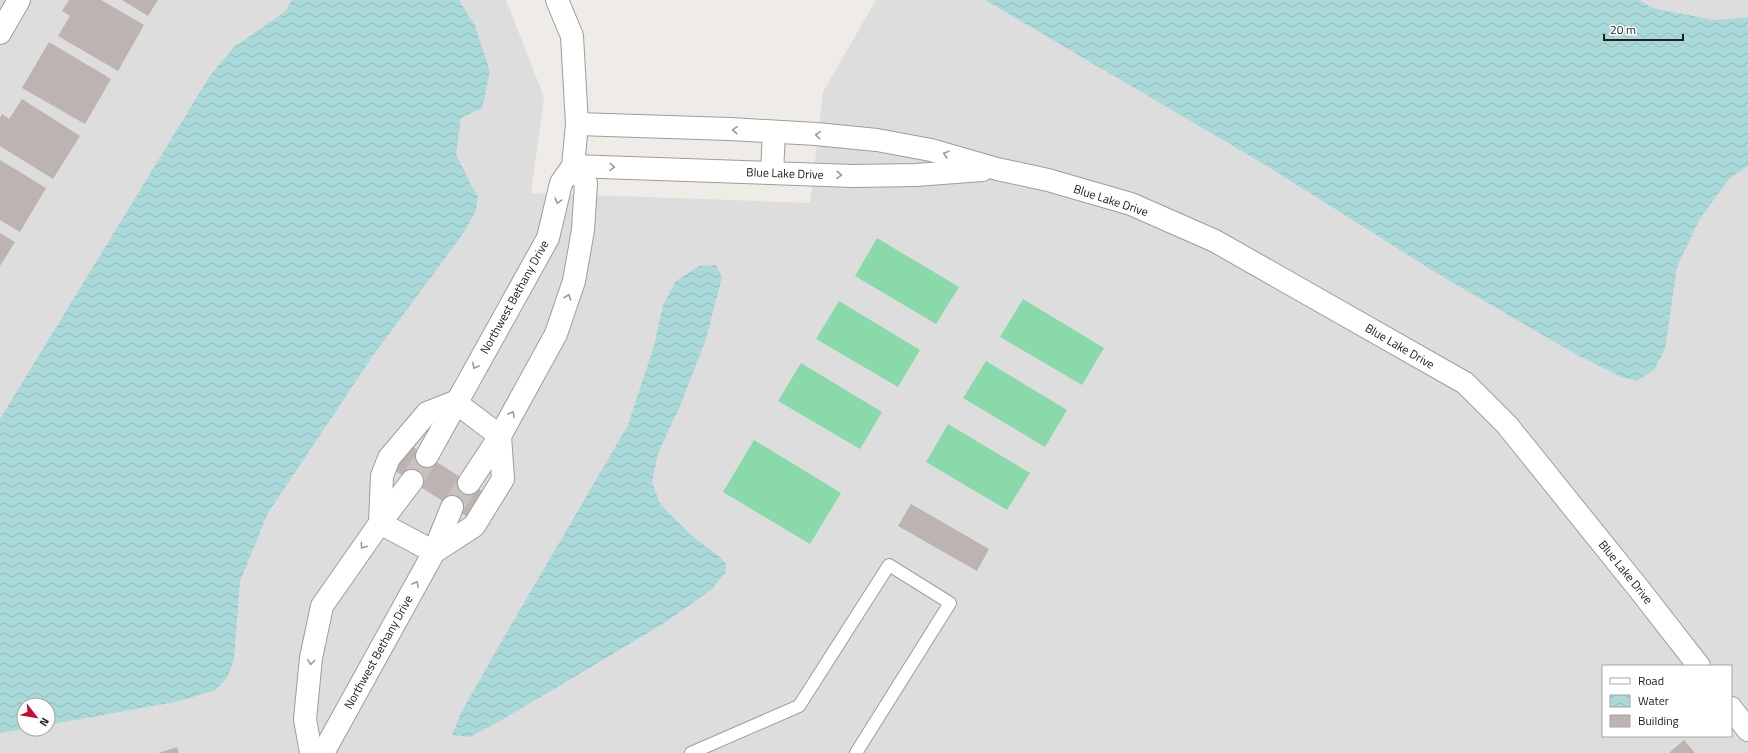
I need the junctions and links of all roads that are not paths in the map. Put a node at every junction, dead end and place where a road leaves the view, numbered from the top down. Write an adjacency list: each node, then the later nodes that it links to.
1 (20, 0): 3 (street)
2 (557, 0): 4 (street, Northwest Bethany Drive)
3 (0, 33)
4 (577, 124): 5 (street, Blue Lake Drive, one-way to 4); 6 (street, Northwest Bethany Drive)
5 (774, 132): 7 (street, Blue Lake Drive, one-way to 5); 8 (street)
6 (573, 166): 8 (street, Blue Lake Drive, one-way to 8); 9 (street, Northwest Bethany Drive, one-way to 9); 10 (street, one-way to 6)
7 (997, 169): 8 (street, Blue Lake Drive, one-way to 7); 17 (street, Blue Lake Drive)
8 (772, 172)
9 (455, 402): 10 (street); 11 (street, Northwest Bethany Drive); 15 (street)
10 (500, 436): 13 (street); 16 (street, Northwest Bethany Drive)
11 (427, 456)
12 (412, 481): 15 (street)
13 (469, 482)
14 (452, 507): 16 (street, Northwest Bethany Drive)
15 (380, 523): 16 (street); 21 (street, one-way to 21)
16 (434, 552): 22 (street, Northwest Bethany Drive, one-way to 16)
17 (1698, 665)
18 (1732, 709): 19 (street)
19 (1748, 730)
20 (698, 752): 23 (lane)
21 (311, 753)
22 (323, 753)
23 (856, 753)

